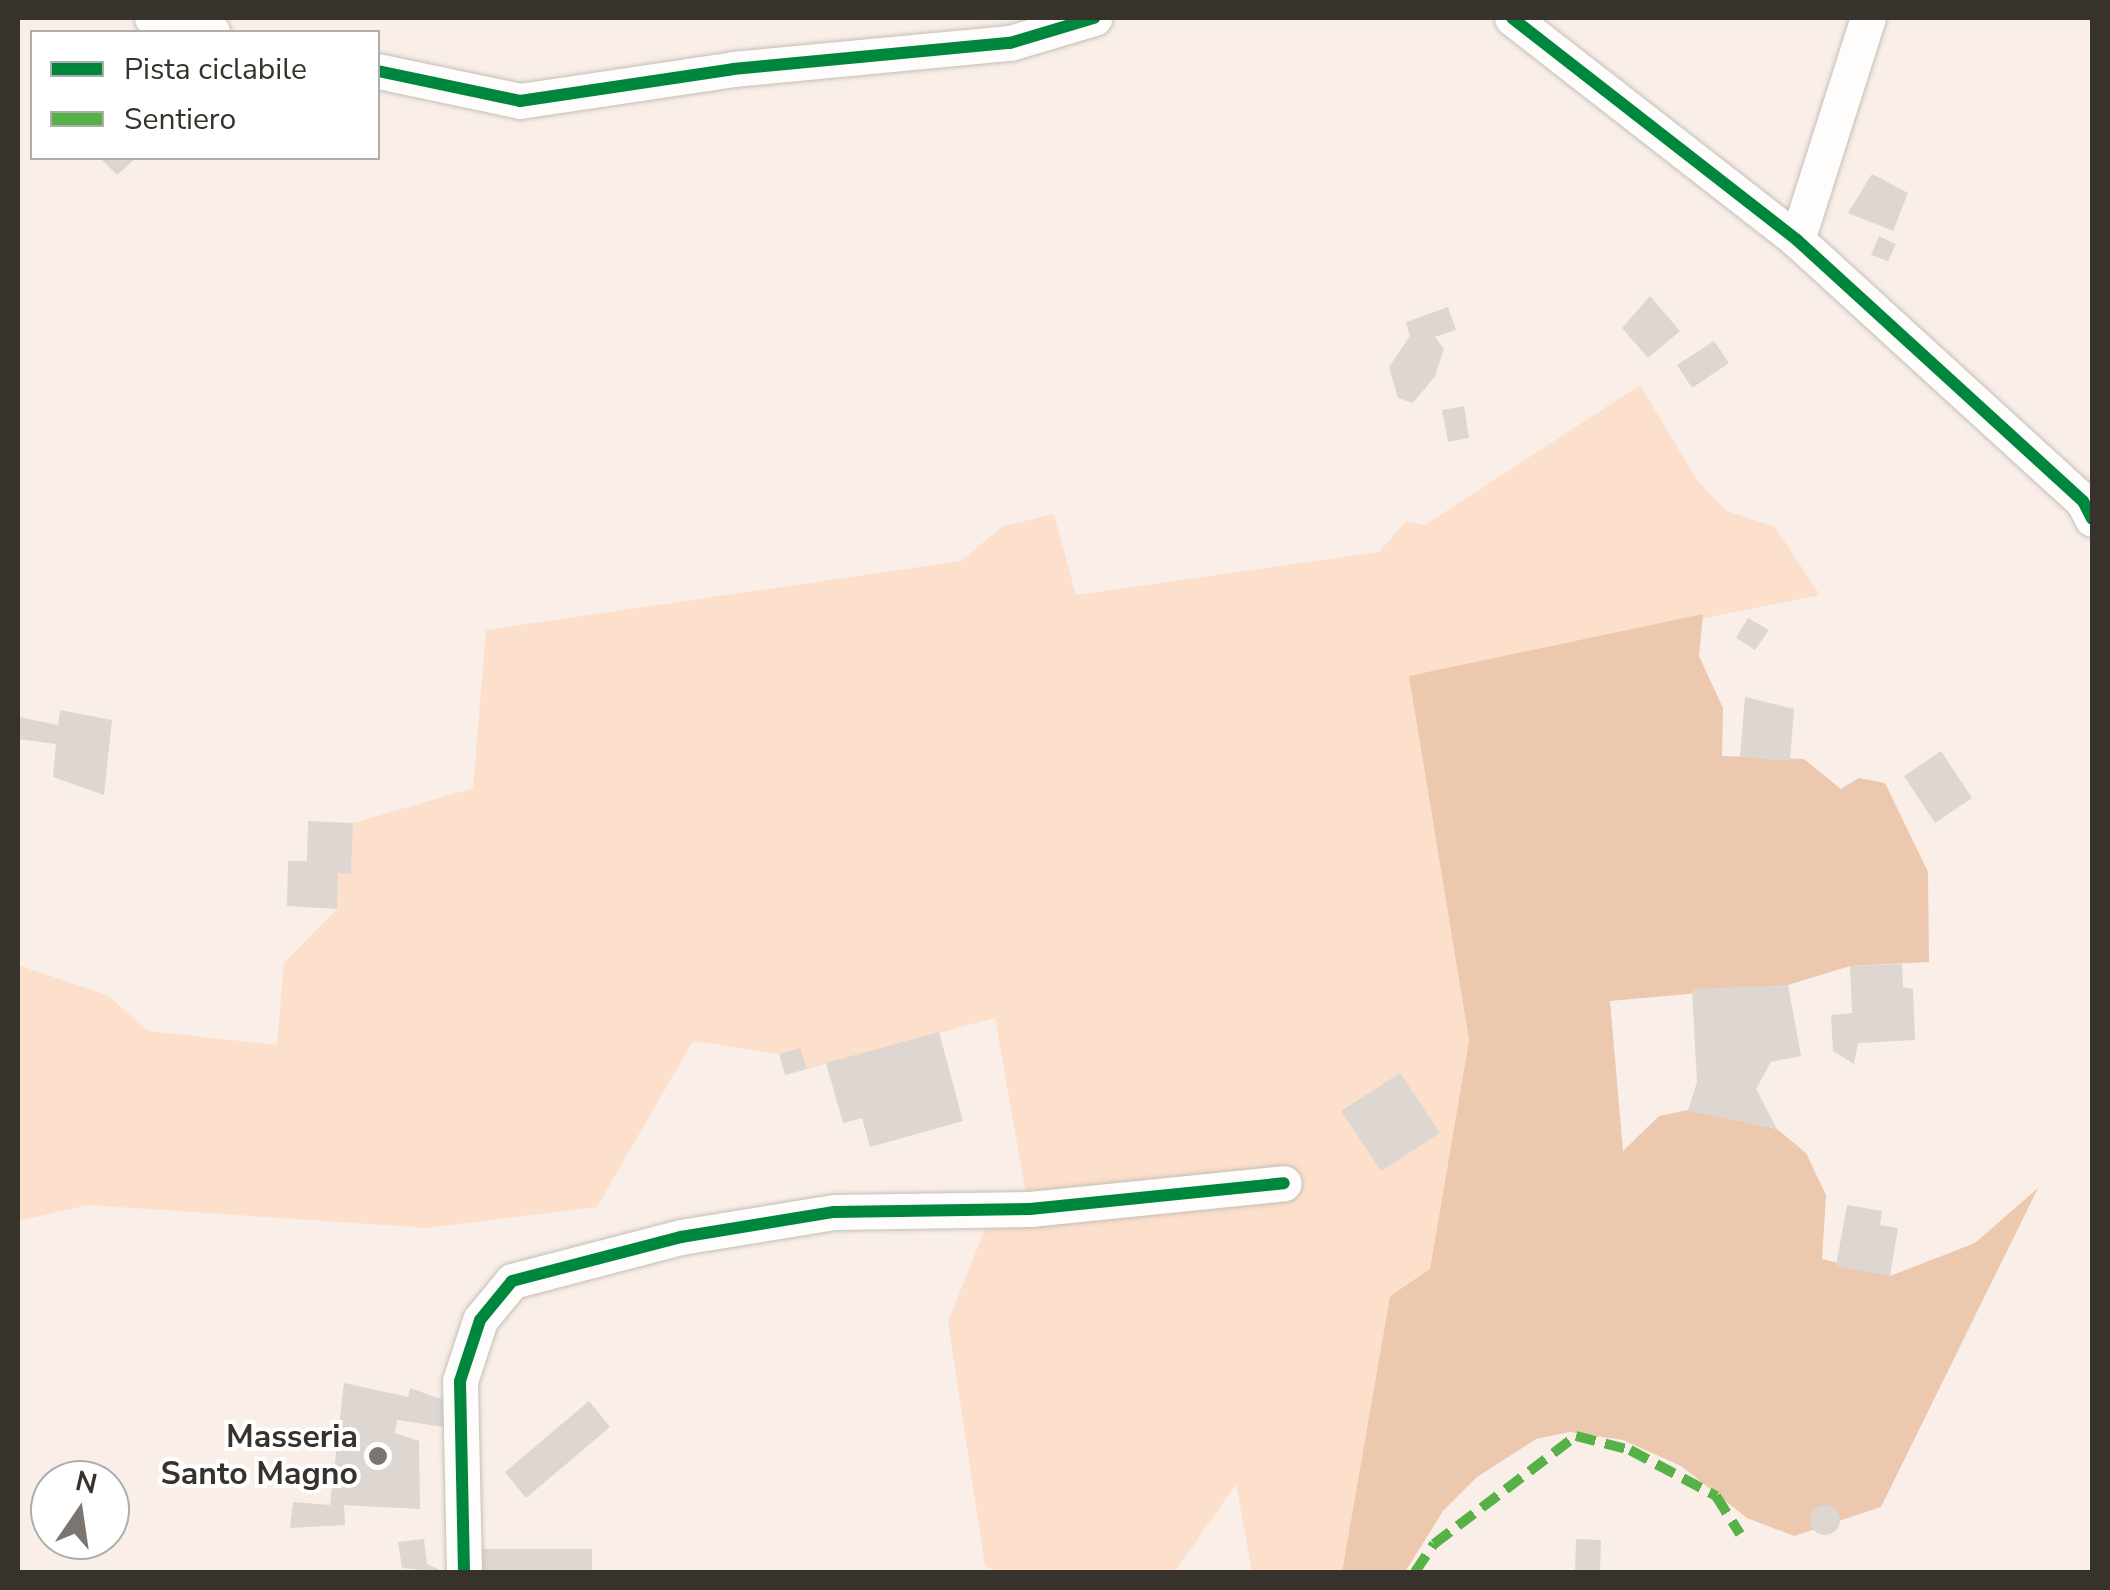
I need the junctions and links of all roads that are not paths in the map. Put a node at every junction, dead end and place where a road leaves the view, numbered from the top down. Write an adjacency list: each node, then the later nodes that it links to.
1 (152, 18): 5 (street)
2 (1094, 18): 6 (street)
3 (1512, 18): 7 (street)
4 (1868, 18): 7 (street)
5 (203, 30)
6 (380, 71)
7 (1797, 240): 8 (street)
8 (2092, 519)
9 (1284, 1183): 10 (street)
10 (464, 1572)

